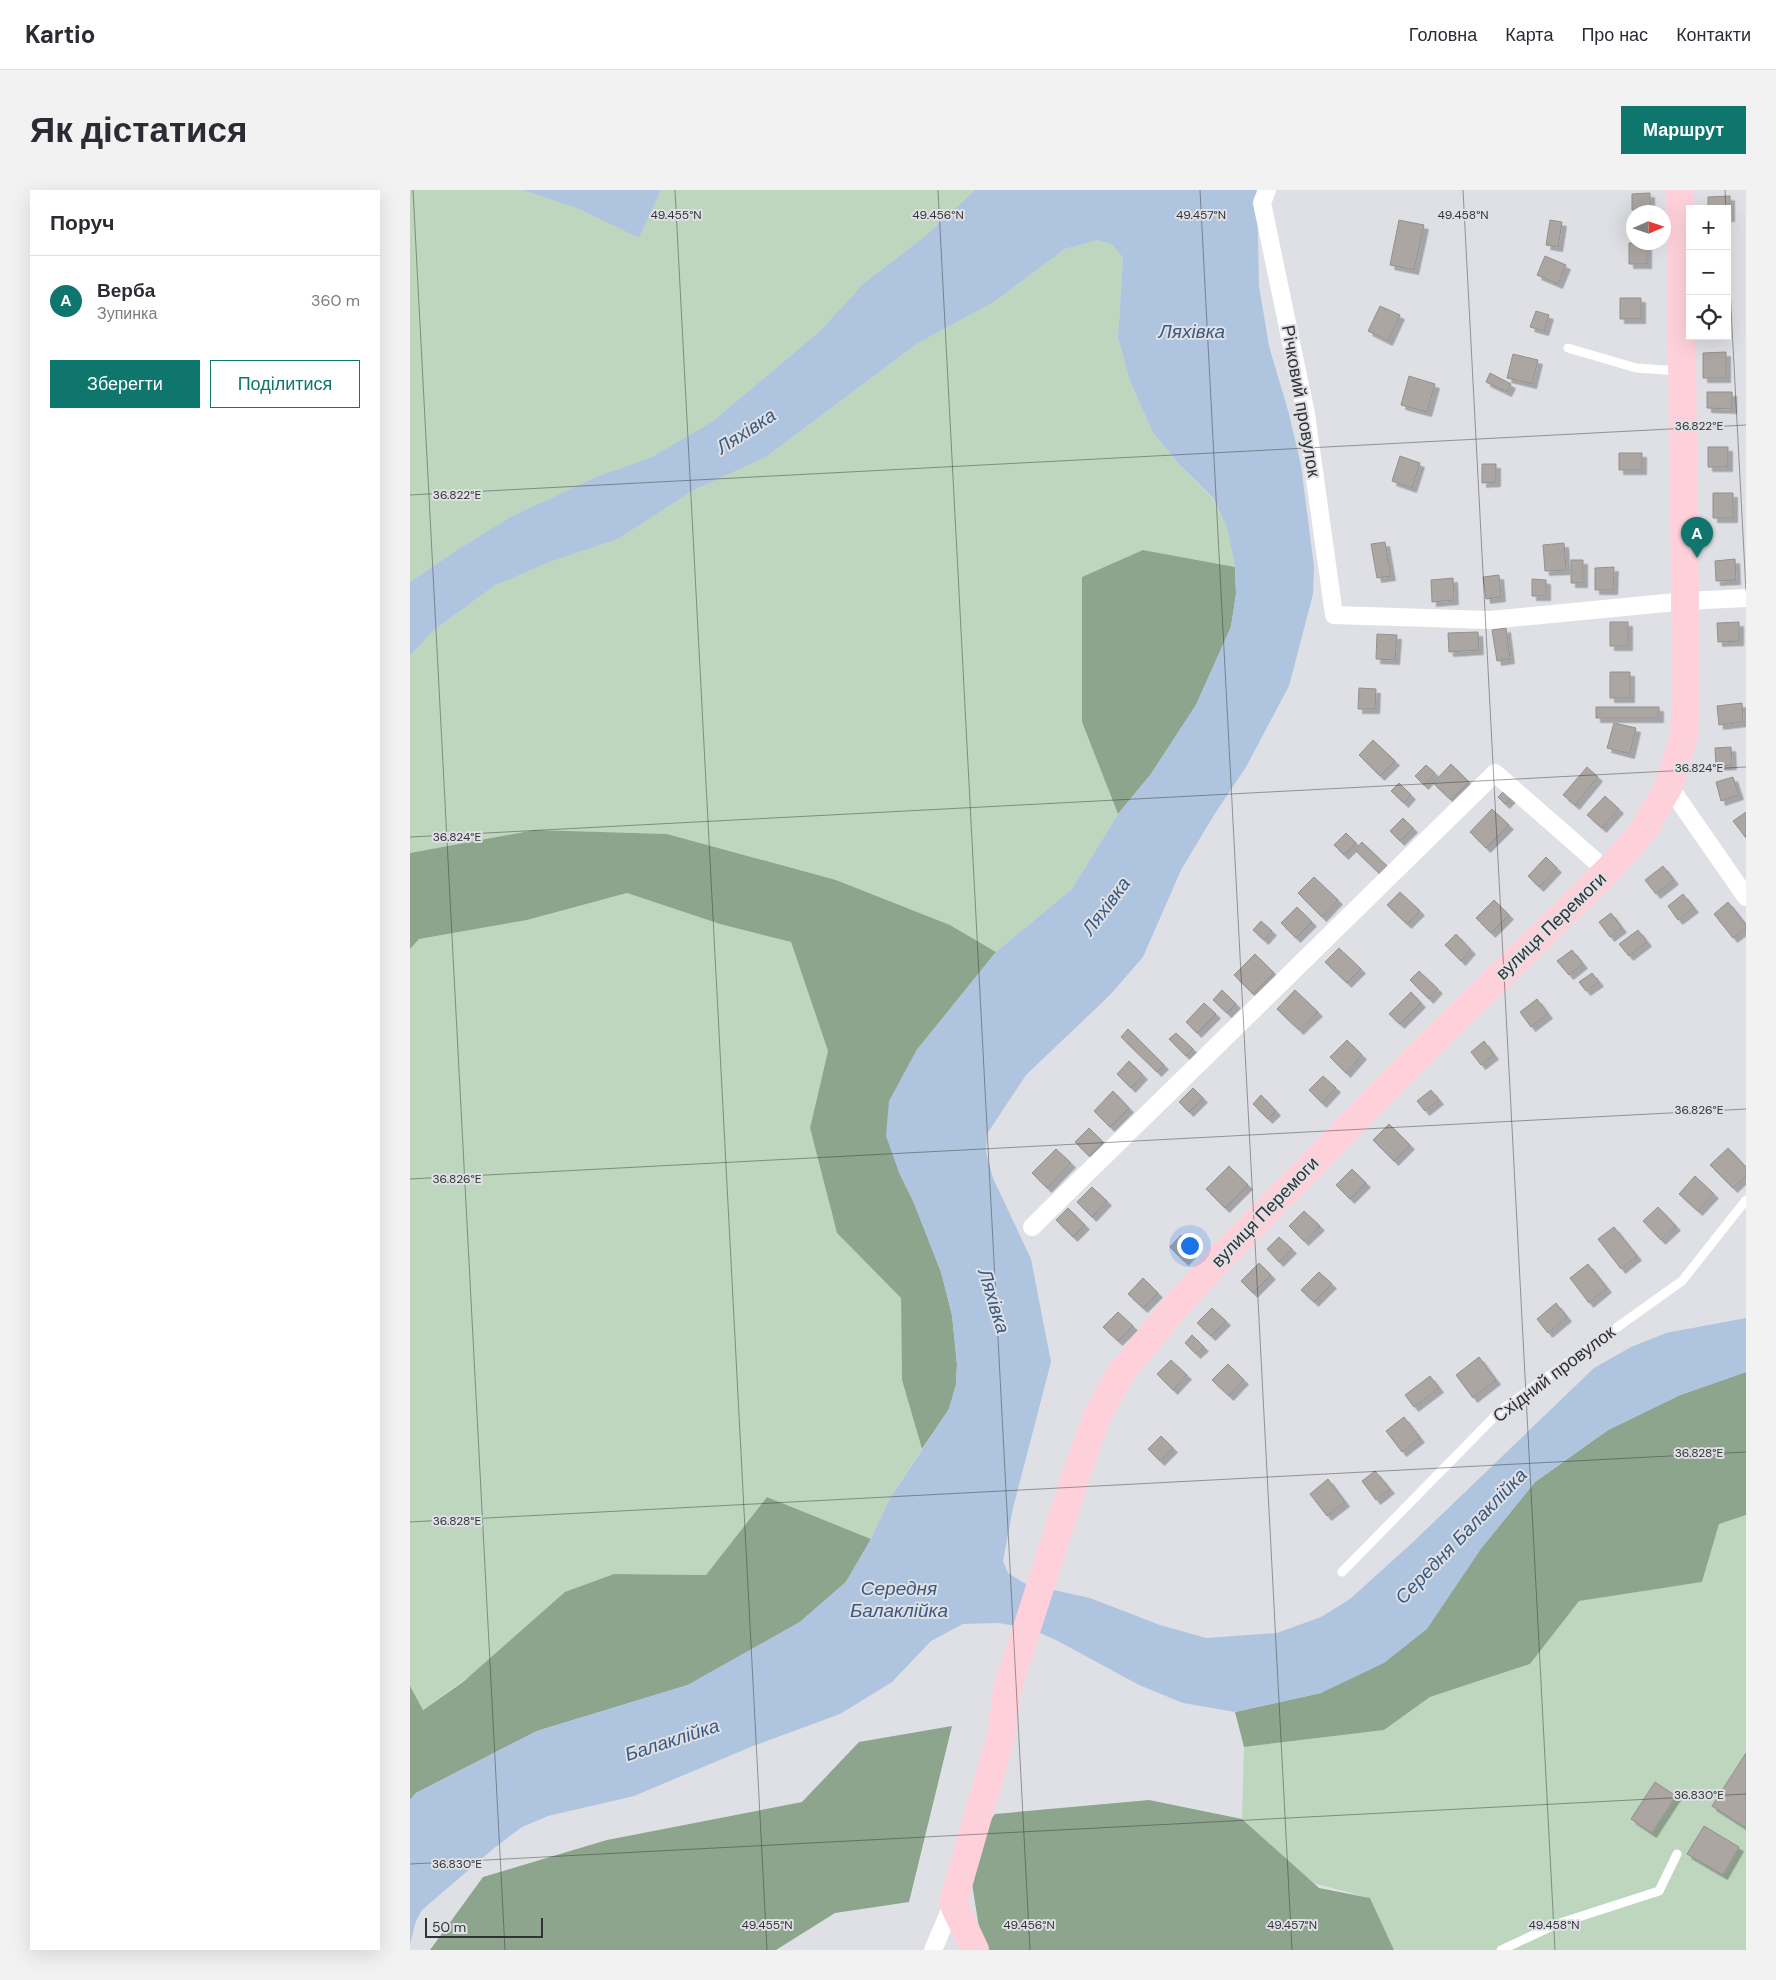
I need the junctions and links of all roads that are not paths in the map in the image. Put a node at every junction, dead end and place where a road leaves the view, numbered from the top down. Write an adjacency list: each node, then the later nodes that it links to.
1 (1267, 190): 6 (street, Річковий провулок)
2 (1680, 190): 4 (main road, вулиця Перемоги)
3 (1568, 348): 4 (lane)
4 (1682, 371): 6 (main road, вулиця Перемоги)
5 (1746, 598): 6 (street)
6 (1686, 601): 7 (main road, вулиця Перемоги)
7 (1669, 786): 8 (main road, вулиця Перемоги); 9 (street)
8 (1607, 871): 11 (street); 14 (main road, вулиця Перемоги)
9 (1746, 897)
10 (1746, 1200): 12 (lane, Східний провулок)
11 (1032, 1227)
12 (1342, 1572)
13 (1677, 1854): 17 (lane)
14 (953, 1903): 15 (street); 16 (main road)
15 (933, 1950)
16 (975, 1950)
17 (1501, 1950)

